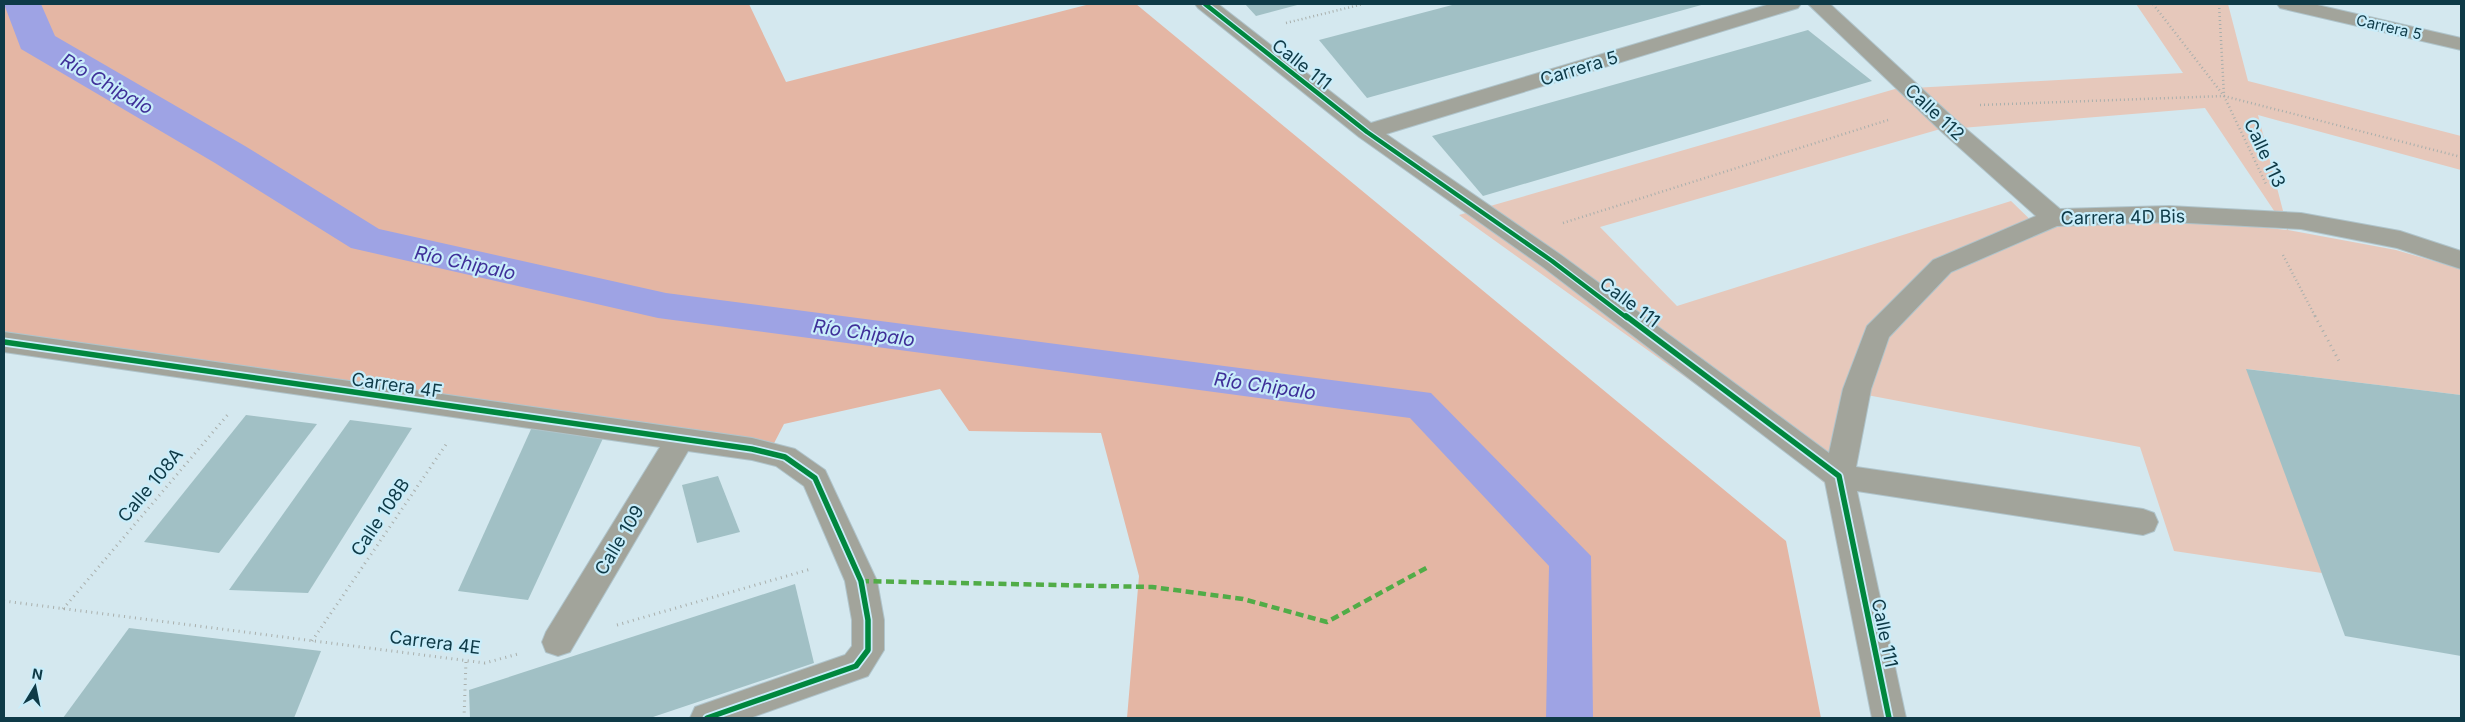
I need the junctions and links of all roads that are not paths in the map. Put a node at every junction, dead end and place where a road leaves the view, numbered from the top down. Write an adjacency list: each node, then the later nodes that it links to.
1 (1205, 4): 6 (street, Calle 111)
2 (1791, 4): 6 (street, Carrera 5)
3 (1818, 4): 7 (street, Calle 112)
4 (2287, 4): 5 (street, Carrera 5)
5 (2461, 44)
6 (1367, 132): 11 (street, Calle 111)
7 (2054, 218): 8 (street, Carrera 4D Bis); 11 (street, Carrera 4D Bis)
8 (2461, 260)
9 (4, 342): 10 (street, Carrera 4F)
10 (680, 439): 13 (street, Calle 109); 14 (street, Carrera 4F)
11 (1838, 476): 12 (street); 15 (street, Calle 111)
12 (2143, 522)
13 (558, 642)
14 (707, 718)
15 (1891, 718)

